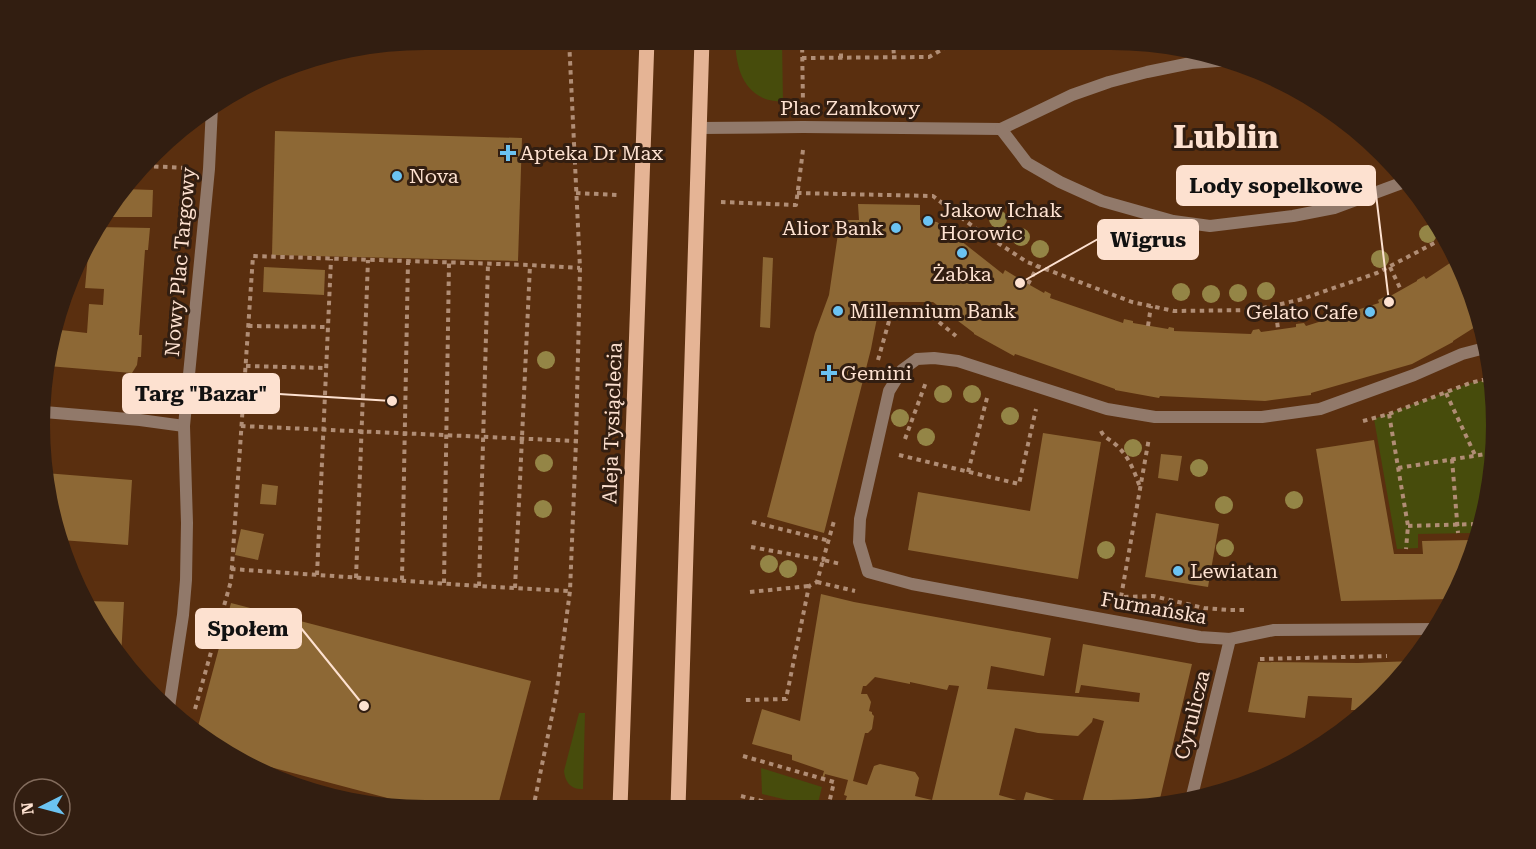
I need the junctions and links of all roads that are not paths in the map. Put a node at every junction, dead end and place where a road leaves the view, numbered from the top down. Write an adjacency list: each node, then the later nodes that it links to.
1 (647, 50): 15 (main road, Aleja Tysiąclecia)
2 (702, 50): 5 (main road)
3 (1208, 62): 6 (street, Plac Zamkowy)
4 (211, 116): 10 (street, Nowy Plac Targowy)
5 (700, 128): 6 (street, Plac Zamkowy); 16 (main road)
6 (1001, 129): 7 (street)
7 (1399, 184)
8 (1479, 350): 12 (street, Furmańska)
9 (50, 412): 10 (street)
10 (184, 426): 13 (street, Nowy Plac Targowy)
11 (1425, 629): 12 (street, Furmańska)
12 (1230, 639): 14 (street, Cyrulicza)
13 (170, 700)
14 (1193, 790)
15 (620, 800)
16 (678, 800)

